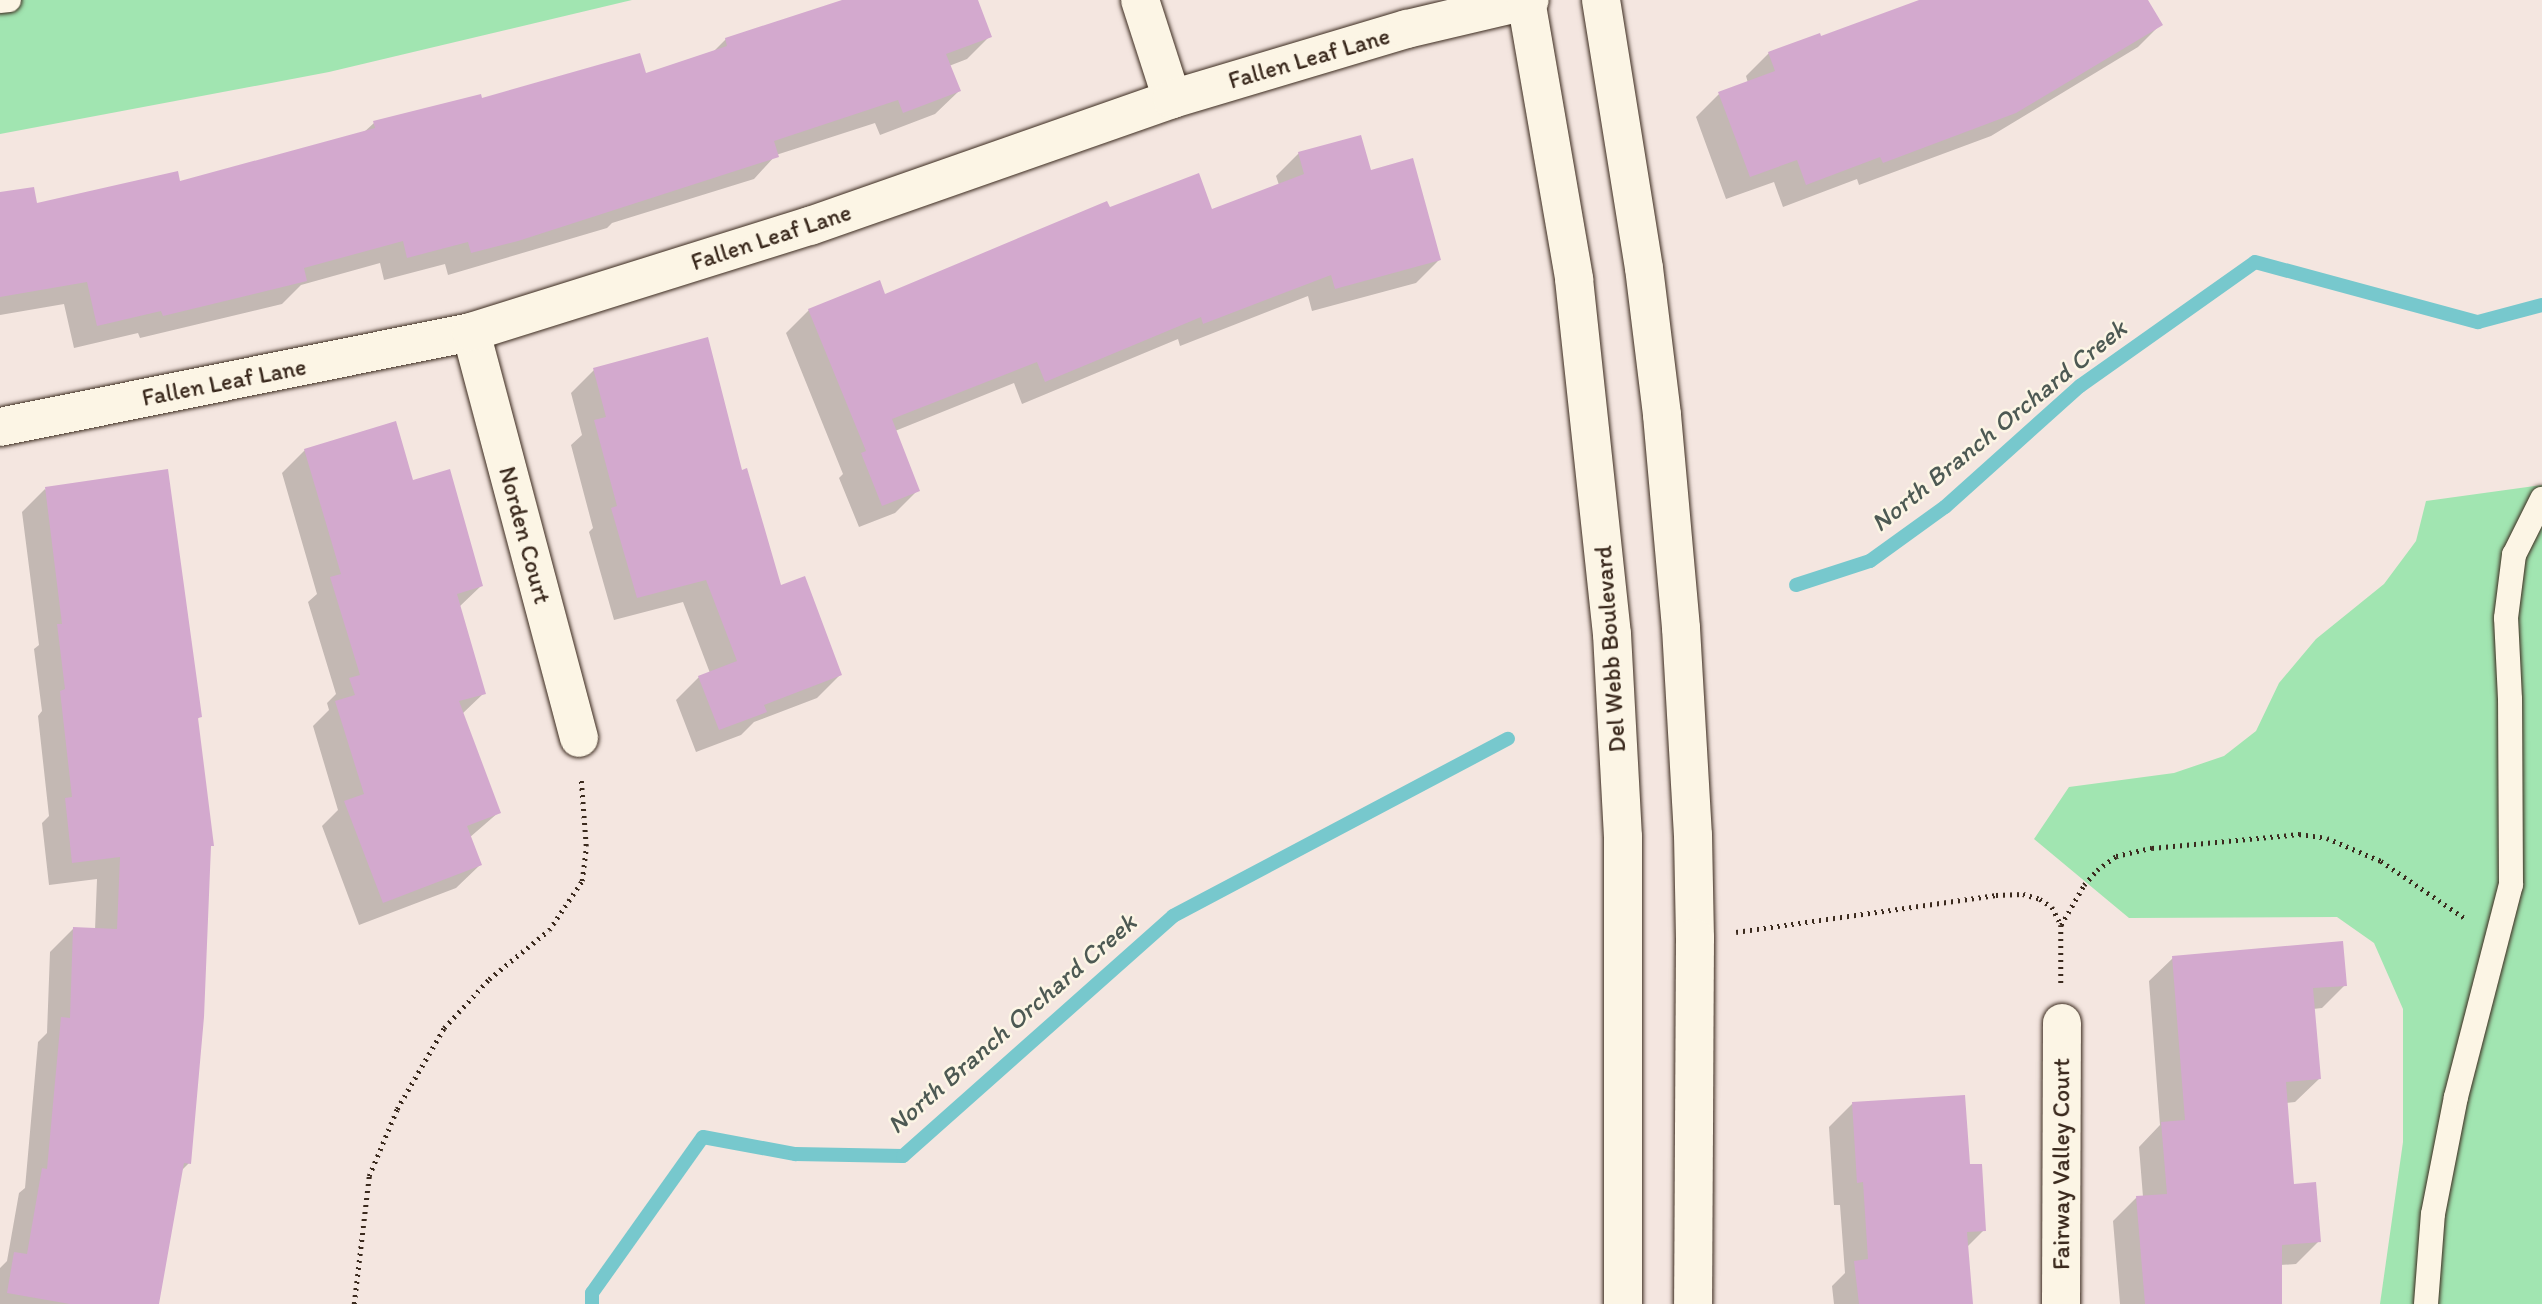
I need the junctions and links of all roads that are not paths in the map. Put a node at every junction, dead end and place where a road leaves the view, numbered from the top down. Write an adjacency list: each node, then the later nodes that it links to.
1 (9, 0): 5 (lane)
2 (1140, 0): 6 (street)
3 (1527, 0): 6 (street, Fallen Leaf Lane); 12 (street, Del Webb Boulevard)
4 (1601, 0): 13 (street)
5 (0, 1)
6 (1172, 99): 7 (street, Fallen Leaf Lane)
7 (471, 332): 8 (street, Fallen Leaf Lane); 10 (street, Norden Court)
8 (0, 427)
9 (2542, 499): 15 (lane)
10 (579, 738)
11 (2062, 1023): 14 (street, Fairway Valley Court)
12 (1623, 1304)
13 (1693, 1304)
14 (2061, 1304)
15 (2426, 1304)

